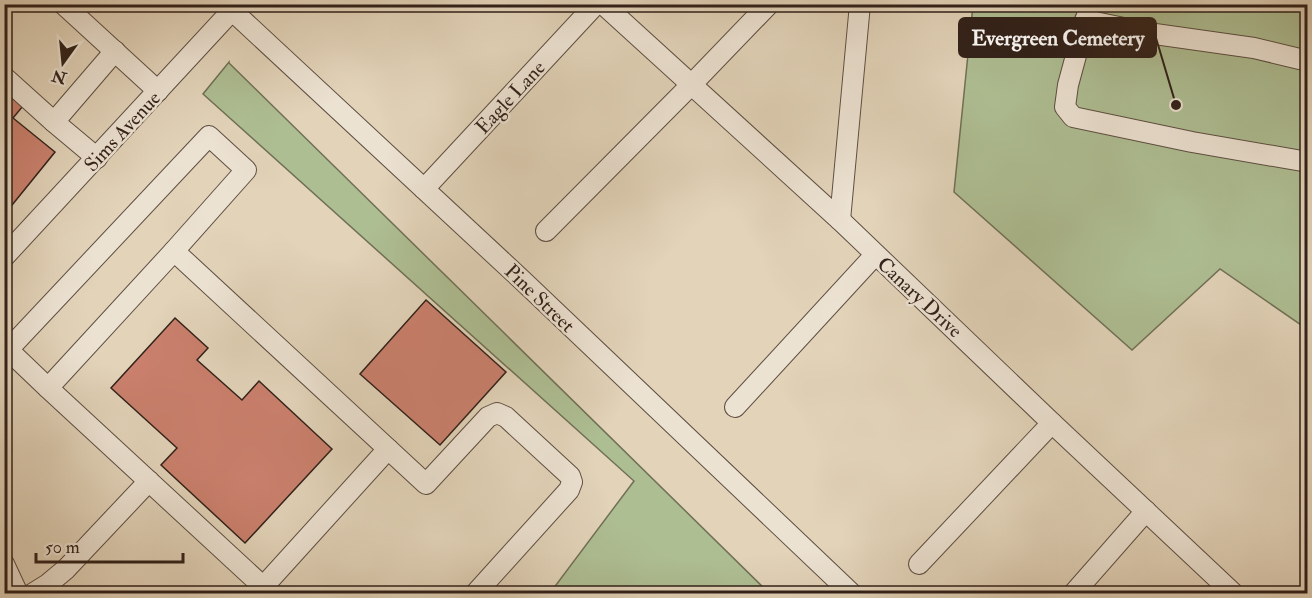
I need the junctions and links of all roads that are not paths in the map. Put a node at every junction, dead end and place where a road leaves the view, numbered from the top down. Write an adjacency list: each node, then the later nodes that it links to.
1 (63, 4): 8 (street)
2 (596, 4): 16 (street, Eagle Lane)
3 (603, 4): 11 (street, Canary Drive)
4 (769, 4): 11 (street)
5 (860, 4): 17 (street)
6 (232, 7): 12 (street, Sims Avenue); 16 (street, Pine Street)
7 (1088, 12): 9 (street); 15 (street)
8 (115, 51): 12 (street); 13 (street)
9 (1308, 61)
10 (4, 77): 13 (street)
11 (691, 85): 17 (street, Canary Drive); 18 (street)
12 (158, 91): 14 (street, Sims Avenue)
13 (54, 122): 14 (street)
14 (97, 158): 21 (street, Sims Avenue)
15 (1308, 162)
16 (424, 189): 35 (street, Pine Street)
17 (840, 220): 20 (street, Canary Drive)
18 (546, 231)
19 (174, 251): 22 (street); 23 (street); 26 (street)
20 (875, 255): 24 (street); 25 (street, Canary Drive)
21 (4, 257)
22 (6, 350): 23 (street)
23 (48, 388): 27 (street)
24 (735, 408)
25 (1052, 423): 28 (street, Canary Drive); 30 (street)
26 (388, 449): 31 (street); 34 (street)
27 (149, 482): 31 (street); 33 (street)
28 (1146, 511): 36 (street); 37 (street, Canary Drive)
29 (4, 564): 32 (street)
30 (919, 564)
31 (267, 590)
32 (18, 594)
33 (32, 594)
34 (475, 594)
35 (852, 594)
36 (1073, 594)
37 (1234, 594)

